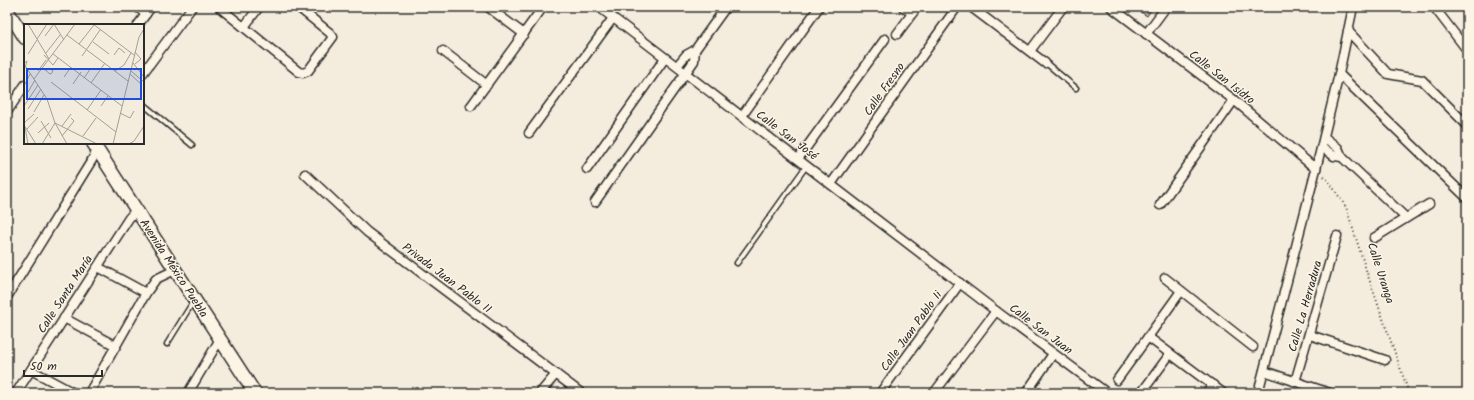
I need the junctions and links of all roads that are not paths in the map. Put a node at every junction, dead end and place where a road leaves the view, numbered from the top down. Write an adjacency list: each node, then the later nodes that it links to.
1 (137, 7): 20 (street)
2 (192, 7): 38 (street)
3 (219, 7): 24 (street)
4 (259, 7): 24 (street)
5 (298, 7): 24 (street)
6 (488, 7): 26 (street)
7 (543, 7): 26 (street)
8 (599, 7): 22 (street, Calle San José)
9 (726, 7): 31 (street)
10 (818, 7): 48 (street)
11 (904, 7): 21 (street)
12 (957, 7): 61 (street, Calle Fresno)
13 (971, 7): 34 (street)
14 (1063, 7): 34 (street)
15 (1111, 7): 28 (street, Calle San Isidro)
16 (1166, 7): 28 (street)
17 (1353, 7): 25 (street)
18 (1434, 7): 32 (street)
19 (9, 10): 29 (main road)
20 (148, 10): 23 (street)
21 (914, 10): 27 (street)
22 (613, 18): 35 (street, Calle San José); 50 (street)
23 (139, 24)
24 (244, 27)
25 (1348, 32): 40 (street); 49 (street)
26 (524, 34): 41 (street)
27 (897, 34)
28 (1146, 34): 44 (street, Calle San Isidro)
29 (24, 36)
30 (885, 39): 56 (street)
31 (695, 50): 37 (street); 39 (street)
32 (1467, 50)
33 (443, 51): 41 (street)
34 (1030, 52): 36 (street)
35 (665, 58): 37 (street, Calle San José); 58 (street)
36 (1045, 62): 43 (lane)
37 (677, 66): 39 (street, Calle San José)
38 (144, 72)
39 (686, 73): 48 (street, Calle San José); 63 (street)
40 (1339, 74): 51 (street); 62 (street)
41 (487, 85): 46 (street)
42 (24, 86): 47 (street)
43 (1076, 88)
44 (1234, 100): 59 (street, Calle San Isidro); 65 (street)
45 (144, 105): 52 (lane)
46 (471, 106)
47 (7, 112)
48 (742, 116): 56 (street, Calle San José)
49 (1467, 125)
50 (529, 133)
51 (1324, 136): 54 (street); 55 (street)
52 (192, 145)
53 (95, 146): 66 (main road, Avenida México Puebla); 77 (street)
54 (1322, 147): 55 (street); 59 (street)
55 (1342, 157): 67 (street)
56 (798, 159): 57 (street, Calle San José)
57 (807, 165): 61 (street, Calle San José); 70 (lane)
58 (587, 169)
59 (1316, 169): 91 (street)
60 (305, 174): 92 (street, Privada Juan Pablo II)
61 (831, 184): 74 (street, Calle San José)
62 (1467, 198)
63 (595, 202)
64 (1429, 204): 67 (street)
65 (1160, 205)
66 (136, 210): 71 (street, Calle Santa María); 72 (main road, Avenida México Puebla)
67 (1406, 218): 69 (street)
68 (1337, 236): 81 (street, Calle La Herradura)
69 (1374, 238)
70 (737, 263)
71 (98, 267): 76 (street); 80 (street, Calle Santa María)
72 (175, 270): 76 (street); 78 (main road, Avenida México Puebla)
73 (1165, 278): 75 (street)
74 (960, 283): 79 (street, Calle San Juan); 104 (street, Calle Juan Pablo Ii)
75 (1181, 291): 82 (street); 86 (street)
76 (146, 293): 85 (street)
77 (7, 297)
78 (194, 300): 83 (main road, Avenida México Puebla); 84 (lane)
79 (996, 311): 87 (street, Calle San Juan); 105 (street)
80 (64, 318): 85 (street); 90 (street, Calle Santa María)
81 (1310, 335): 89 (street); 94 (street, Calle La Herradura)
82 (1148, 337): 88 (street); 93 (street)
83 (220, 339): 100 (street); 101 (main road, Avenida México Puebla)
84 (167, 344)
85 (116, 346): 99 (street)
86 (1253, 347)
87 (1053, 354): 106 (street); 107 (street, Calle San Juan)
88 (1170, 354): 95 (street); 96 (street)
89 (1386, 360)
90 (31, 370): 97 (street, Calle Santa María); 98 (street)
91 (1264, 371): 94 (street); 110 (street)
92 (556, 374): 102 (street); 103 (street, Privada Juan Pablo II)
93 (1117, 380)
94 (1295, 382): 111 (street)
95 (1213, 386): 108 (street); 109 (street)
96 (1142, 392)
97 (16, 393)
98 (74, 393)
99 (89, 393)
100 (188, 393)
101 (255, 393)
102 (540, 393)
103 (581, 393)
104 (880, 393)
105 (934, 393)
106 (1026, 393)
107 (1107, 393)
108 (1207, 393)
109 (1223, 393)
110 (1258, 393)
111 (1330, 393)

